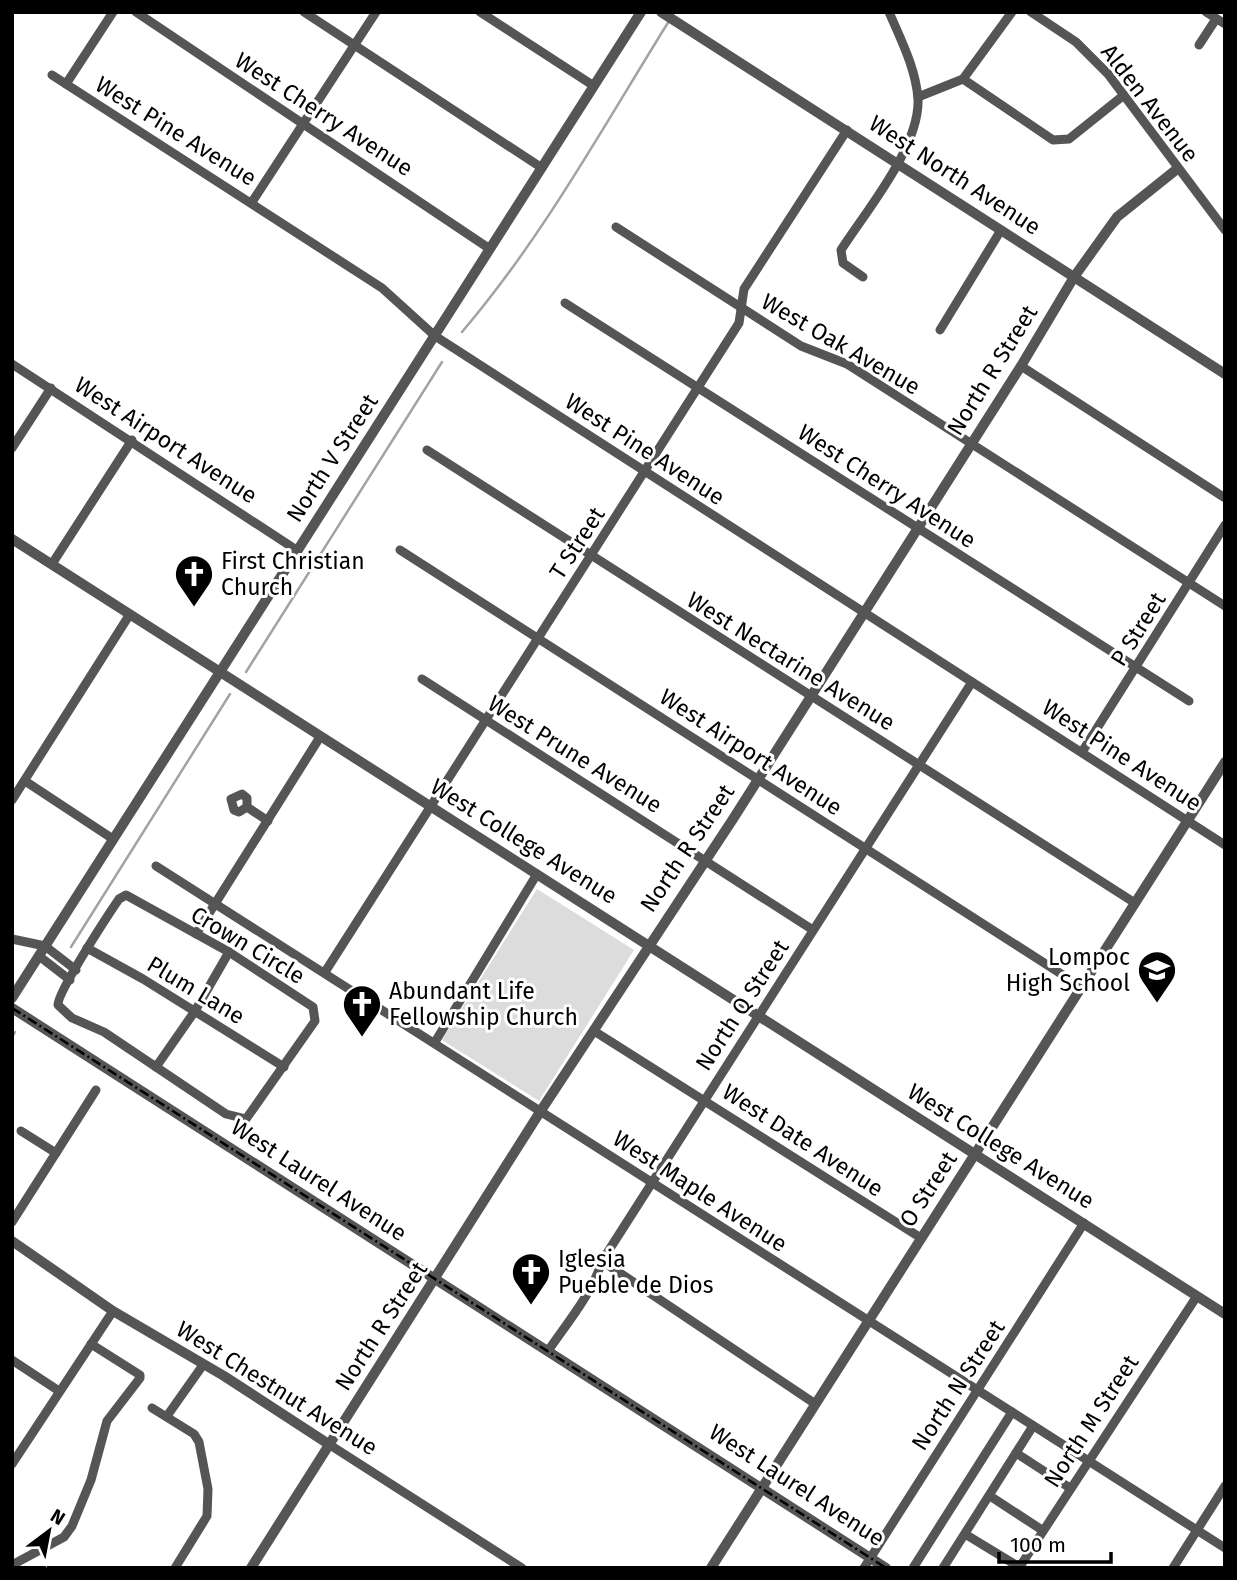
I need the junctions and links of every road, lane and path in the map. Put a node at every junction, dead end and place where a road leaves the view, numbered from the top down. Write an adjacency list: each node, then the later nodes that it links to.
1 (113, 12): 19 (street)
2 (136, 12): 13 (street, West Cherry Avenue)
3 (156, 12): 13 (street)
4 (304, 12): 16 (street)
5 (376, 12): 16 (street)
6 (480, 12): 20 (street)
7 (641, 12): 20 (street, North V Street)
8 (661, 12): 24 (street, West North Avenue)
9 (889, 12): 22 (street)
10 (1013, 12): 18 (street)
11 (1031, 12): 21 (street, Alden Avenue)
12 (1206, 12): 14 (street)
13 (150, 21): 23 (street, West Cherry Avenue)
14 (1221, 22): 15 (street)
15 (1199, 45)
16 (354, 46): 23 (street); 26 (street)
17 (52, 75): 19 (street, West Pine Avenue)
18 (963, 79): 21 (street); 22 (street)
19 (66, 84): 28 (street, West Pine Avenue)
20 (594, 86): 26 (street, North V Street)
21 (1124, 95): 27 (street, Alden Avenue)
22 (918, 97): 25 (street)
23 (302, 124): 28 (street); 32 (street, West Cherry Avenue)
24 (846, 130): 25 (street, West North Avenue); 36 (street, T Street)
25 (897, 163): 30 (street, West North Avenue); 34 (street)
26 (542, 168): 32 (street, North V Street)
27 (1177, 169): 31 (street, Alden Avenue); 33 (street, North R Street)
28 (252, 202): 38 (street, West Pine Avenue)
29 (616, 227): 36 (street, West Oak Avenue)
30 (1001, 230): 33 (street, West North Avenue); 37 (street)
31 (1225, 230)
32 (491, 248): 38 (street, North V Street)
33 (1074, 276): 40 (street, North R Street); 41 (street, West North Avenue)
34 (863, 277)
35 (565, 303): 43 (street, West Cherry Avenue)
36 (743, 310): 43 (street, T Street); 45 (street, West Oak Avenue)
37 (940, 330)
38 (435, 336): 48 (street, West Pine Avenue); 54 (street, North V Street)
39 (12, 364): 42 (street, West Airport Avenue)
40 (1021, 366): 45 (street, North R Street); 49 (street)
41 (1225, 374)
42 (51, 388): 44 (street, West Airport Avenue); 46 (street)
43 (698, 388): 48 (street, T Street); 51 (street, West Cherry Avenue)
44 (132, 440): 54 (street, West Airport Avenue); 56 (street)
45 (970, 444): 51 (street, North R Street); 57 (street, West Oak Avenue)
46 (12, 448)
47 (427, 450): 55 (street, West Nectarine Avenue)
48 (645, 472): 55 (street, T Street); 59 (street, West Pine Avenue)
49 (1225, 498)
50 (1225, 525): 57 (street, P Street)
51 (918, 529): 59 (street, North R Street); 62 (street, West Cherry Avenue)
52 (12, 539): 56 (street, West College Avenue)
53 (400, 550): 61 (street, West Airport Avenue)
54 (298, 551): 63 (street, North V Street)
55 (591, 558): 61 (street, T Street); 66 (street, West Nectarine Avenue)
56 (52, 564): 60 (street, West College Avenue)
57 (1189, 584): 58 (street, West Oak Avenue); 62 (street, P Street)
58 (1225, 606)
59 (864, 612): 65 (street, West Pine Avenue); 66 (street, North R Street)
60 (130, 614): 63 (street, West College Avenue); 74 (street)
61 (539, 639): 68 (street, T Street); 73 (street, West Airport Avenue)
62 (1136, 668): 67 (street, West Cherry Avenue); 70 (street, P Street)
63 (220, 673): 69 (street, West College Avenue); 80 (street, North V Street)
64 (422, 680): 68 (street, West Prune Avenue)
65 (972, 681): 70 (street, West Pine Avenue); 72 (street, North Q Street)
66 (811, 696): 72 (street, West Nectarine Avenue); 73 (street, North R Street)
67 (1189, 701)
68 (485, 720): 76 (street, T Street); 83 (street, West Prune Avenue)
69 (320, 737): 76 (street, West College Avenue); 78 (street)
70 (1082, 751): 79 (street, West Pine Avenue)
71 (1225, 762): 79 (street, O Street)
72 (918, 765): 82 (street, North Q Street); 87 (street, West Nectarine Avenue)
73 (758, 779): 82 (street, West Airport Avenue); 83 (street, North R Street)
74 (24, 781): 75 (street); 80 (street)
75 (12, 800)
76 (429, 806): 85 (street, West College Avenue); 96 (street, T Street)
77 (247, 807): 78 (street)
78 (268, 821): 86 (street)
79 (1188, 821): 81 (street, West Pine Avenue); 87 (street, O Street)
80 (113, 839): 93 (street, North V Street)
81 (1225, 845)
82 (865, 849): 88 (street, North Q Street); 98 (street, West Airport Avenue)
83 (706, 860): 88 (street, West Prune Avenue); 91 (street, North R Street)
84 (156, 866): 86 (street, West Maple Avenue)
85 (537, 874): 91 (street, West College Avenue); 104 (street)
86 (216, 901): 89 (street); 96 (street, West Maple Avenue)
87 (1135, 903): 98 (street, O Street)
88 (813, 930): 102 (street, North Q Street)
89 (196, 934): 92 (street, Crown Circle); 94 (street, Crown Circle)
90 (12, 939): 93 (street)
91 (648, 945): 102 (street, West College Avenue); 103 (street, North R Street)
92 (87, 948): 95 (street, Crown Circle); 101 (street, Plum Lane)
93 (42, 951): 95 (street); 97 (street); 99 (street, North V Street)
94 (229, 952): 101 (street); 106 (street, Crown Circle)
95 (76, 970): 97 (street, Crown Circle)
96 (325, 972): 104 (street, West Maple Avenue)
97 (70, 980): 105 (street, Crown Circle)
98 (1080, 986): 112 (street, O Street)
99 (12, 998)
100 (12, 1008): 119 (street, West Laurel Avenue)
101 (195, 1011): 105 (street); 106 (street, Plum Lane)
102 (757, 1016): 108 (street, North Q Street); 112 (street, West College Avenue)
103 (594, 1031): 108 (street, West Date Avenue); 109 (street, North R Street)
104 (435, 1042): 109 (street, West Maple Avenue)
105 (156, 1067): 106 (street, Crown Circle)
106 (284, 1067)
107 (96, 1090): 111 (street)
108 (704, 1100): 113 (street, North Q Street); 116 (street, West Date Avenue)
109 (540, 1112): 113 (street, West Maple Avenue); 119 (street, North R Street)
110 (21, 1131): 111 (street)
111 (56, 1153): 114 (street)
112 (975, 1154): 115 (street, West College Avenue); 116 (street, O Street)
113 (652, 1182): 118 (street, North Q Street); 123 (street, West Maple Avenue)
114 (12, 1222)
115 (1084, 1223): 120 (street, West College Avenue); 128 (street, North N Street)
116 (921, 1238): 123 (street, O Street)
117 (12, 1241): 121 (street, West Chestnut Avenue)
118 (602, 1261): 125 (street, North Q Street); 130 (street)
119 (435, 1279): 125 (street, West Laurel Avenue); 135 (street, North R Street)
120 (1197, 1296): 122 (street, West College Avenue); 137 (street, North M Street)
121 (113, 1311): 124 (street); 127 (street, West Chestnut Avenue)
122 (1225, 1314)
123 (869, 1321): 128 (street, West Maple Avenue); 130 (street, O Street)
124 (91, 1343): 129 (street); 148 (street)
125 (548, 1351): 140 (street, West Laurel Avenue)
126 (12, 1360): 129 (street)
127 (203, 1365): 133 (street); 135 (street, West Chestnut Avenue)
128 (978, 1390): 132 (street, West Maple Avenue); 147 (street, North N Street)
129 (59, 1391): 138 (street)
130 (814, 1403): 140 (street, O Street)
131 (152, 1408): 133 (street)
132 (1012, 1412): 134 (street, West Maple Avenue); 156 (street)
133 (167, 1416): 150 (street)
134 (1033, 1426): 136 (street); 137 (street, West Maple Avenue)
135 (330, 1445): 151 (street, North R Street); 152 (street, West Chestnut Avenue)
136 (1017, 1453): 141 (street); 142 (street)
137 (1087, 1460): 141 (street, North M Street); 144 (street, West Maple Avenue)
138 (12, 1464)
139 (1225, 1486): 144 (street)
140 (762, 1488): 147 (street, West Laurel Avenue); 153 (street, O Street)
141 (1070, 1488): 143 (street, North M Street)
142 (990, 1496): 143 (street); 145 (street)
143 (1042, 1530): 157 (street, North M Street)
144 (1197, 1530): 146 (street, West Maple Avenue); 158 (street)
145 (965, 1534): 149 (street); 157 (street)
146 (1225, 1548)
147 (870, 1557): 154 (street, North N Street); 155 (street, West Laurel Avenue)
148 (12, 1564)
149 (947, 1566)
150 (175, 1568)
151 (251, 1568)
152 (522, 1568)
153 (711, 1568)
154 (864, 1568)
155 (886, 1568)
156 (913, 1568)
157 (1019, 1568)
158 (1173, 1568)

